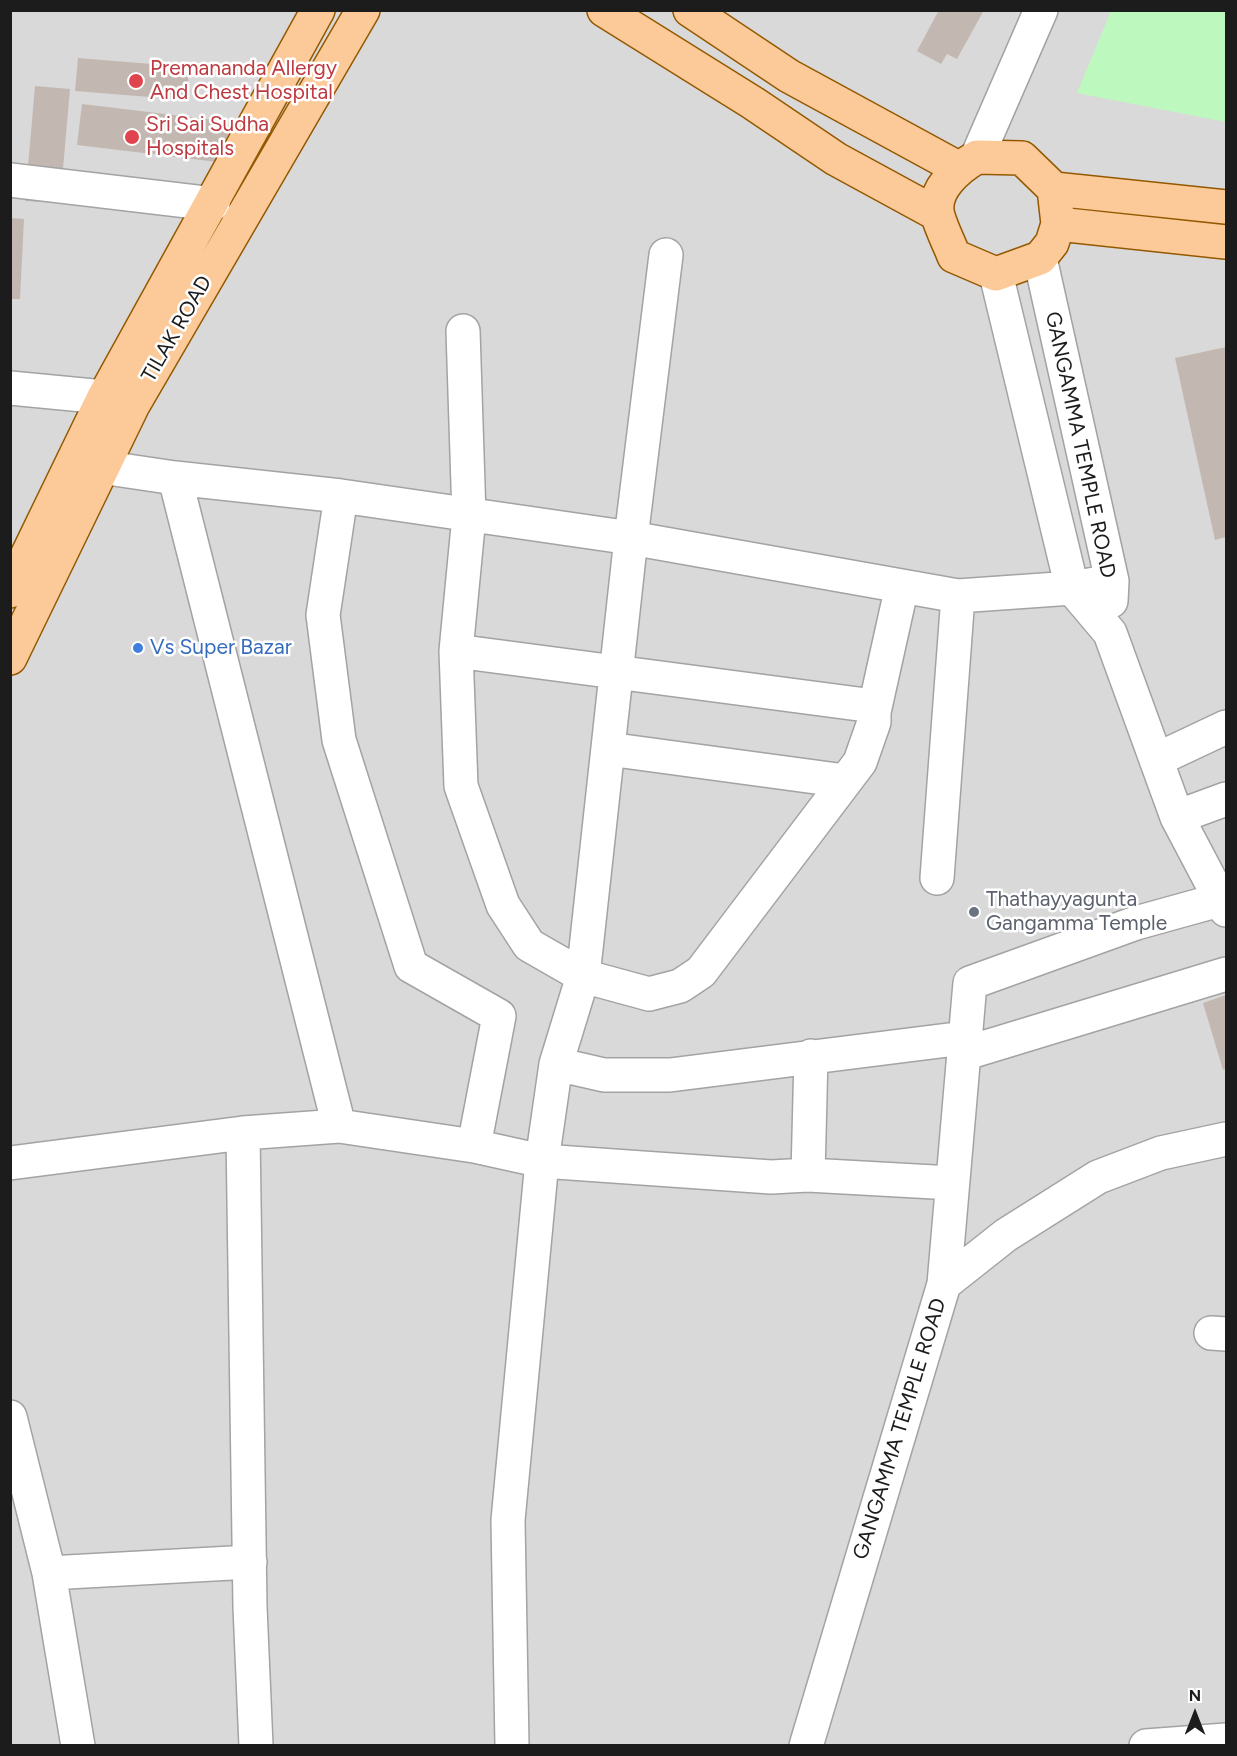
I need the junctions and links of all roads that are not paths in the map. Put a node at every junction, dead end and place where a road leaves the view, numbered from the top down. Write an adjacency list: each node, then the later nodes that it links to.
1 (318, 10): 9 (main road, TILAK ROAD)
2 (363, 10): 19 (main road, TILAK ROAD)
3 (604, 10): 11 (main road)
4 (690, 10): 6 (main road)
5 (1041, 10): 6 (street)
6 (968, 162): 8 (main road); 11 (main road)
7 (10, 180): 9 (street)
8 (1053, 189): 10 (main road); 12 (main road)
9 (213, 204): 19 (main road, TILAK ROAD)
10 (1227, 207)
11 (937, 214): 16 (main road)
12 (1058, 224): 13 (main road); 15 (main road)
13 (1227, 242)
14 (666, 255): 24 (street)
15 (1040, 258): 16 (main road); 25 (street, GANGAMMA TEMPLE ROAD)
16 (996, 274): 27 (street, GANGAMMA TEMPLE ROAD)
17 (463, 331): 23 (street)
18 (10, 388): 19 (street)
19 (119, 401): 20 (main road, TILAK ROAD)
20 (87, 465): 21 (street); 28 (main road, TILAK ROAD); 32 (main road, TILAK ROAD)
21 (175, 478): 22 (street); 48 (street)
22 (341, 496): 23 (street); 51 (street)
23 (469, 516): 24 (street); 31 (street)
24 (631, 538): 26 (street); 33 (street)
25 (1112, 581): 27 (street); 30 (street, GANGAMMA TEMPLE ROAD)
26 (902, 586): 29 (street); 34 (street)
27 (1072, 588): 29 (street); 30 (street, GANGAMMA TEMPLE ROAD)
28 (10, 591)
29 (958, 596): 41 (street)
30 (1110, 633): 37 (street, GANGAMMA TEMPLE ROAD)
31 (456, 651): 33 (street); 44 (street)
32 (10, 658)
33 (618, 674): 34 (street); 36 (street)
34 (874, 712): 38 (street)
35 (1227, 727): 37 (street)
36 (608, 749): 38 (street); 44 (street)
37 (1156, 760): 40 (street, GANGAMMA TEMPLE ROAD)
38 (845, 781): 44 (street)
39 (1227, 799): 40 (street)
40 (1177, 817): 42 (street, GANGAMMA TEMPLE ROAD)
41 (937, 878)
42 (1223, 905): 45 (street)
43 (1227, 974): 45 (street)
44 (583, 976): 47 (street)
45 (963, 1046): 46 (street); 55 (street)
46 (811, 1056): 47 (street); 54 (street)
47 (556, 1064): 52 (street)
48 (339, 1126): 49 (street); 51 (street)
49 (243, 1133): 53 (street); 58 (street)
50 (1227, 1139): 56 (street, GANGAMMA TEMPLE ROAD)
51 (474, 1146): 52 (street)
52 (542, 1161): 54 (street); 63 (street)
53 (10, 1163)
54 (808, 1175): 55 (street)
55 (952, 1183): 56 (street)
56 (944, 1284): 64 (street, GANGAMMA TEMPLE ROAD)
57 (10, 1417): 59 (street)
58 (250, 1562): 59 (street); 62 (street)
59 (49, 1573): 61 (street)
60 (1227, 1740): 65 (street)
61 (78, 1746)
62 (256, 1746)
63 (513, 1746)
64 (806, 1746)
65 (1146, 1746)

